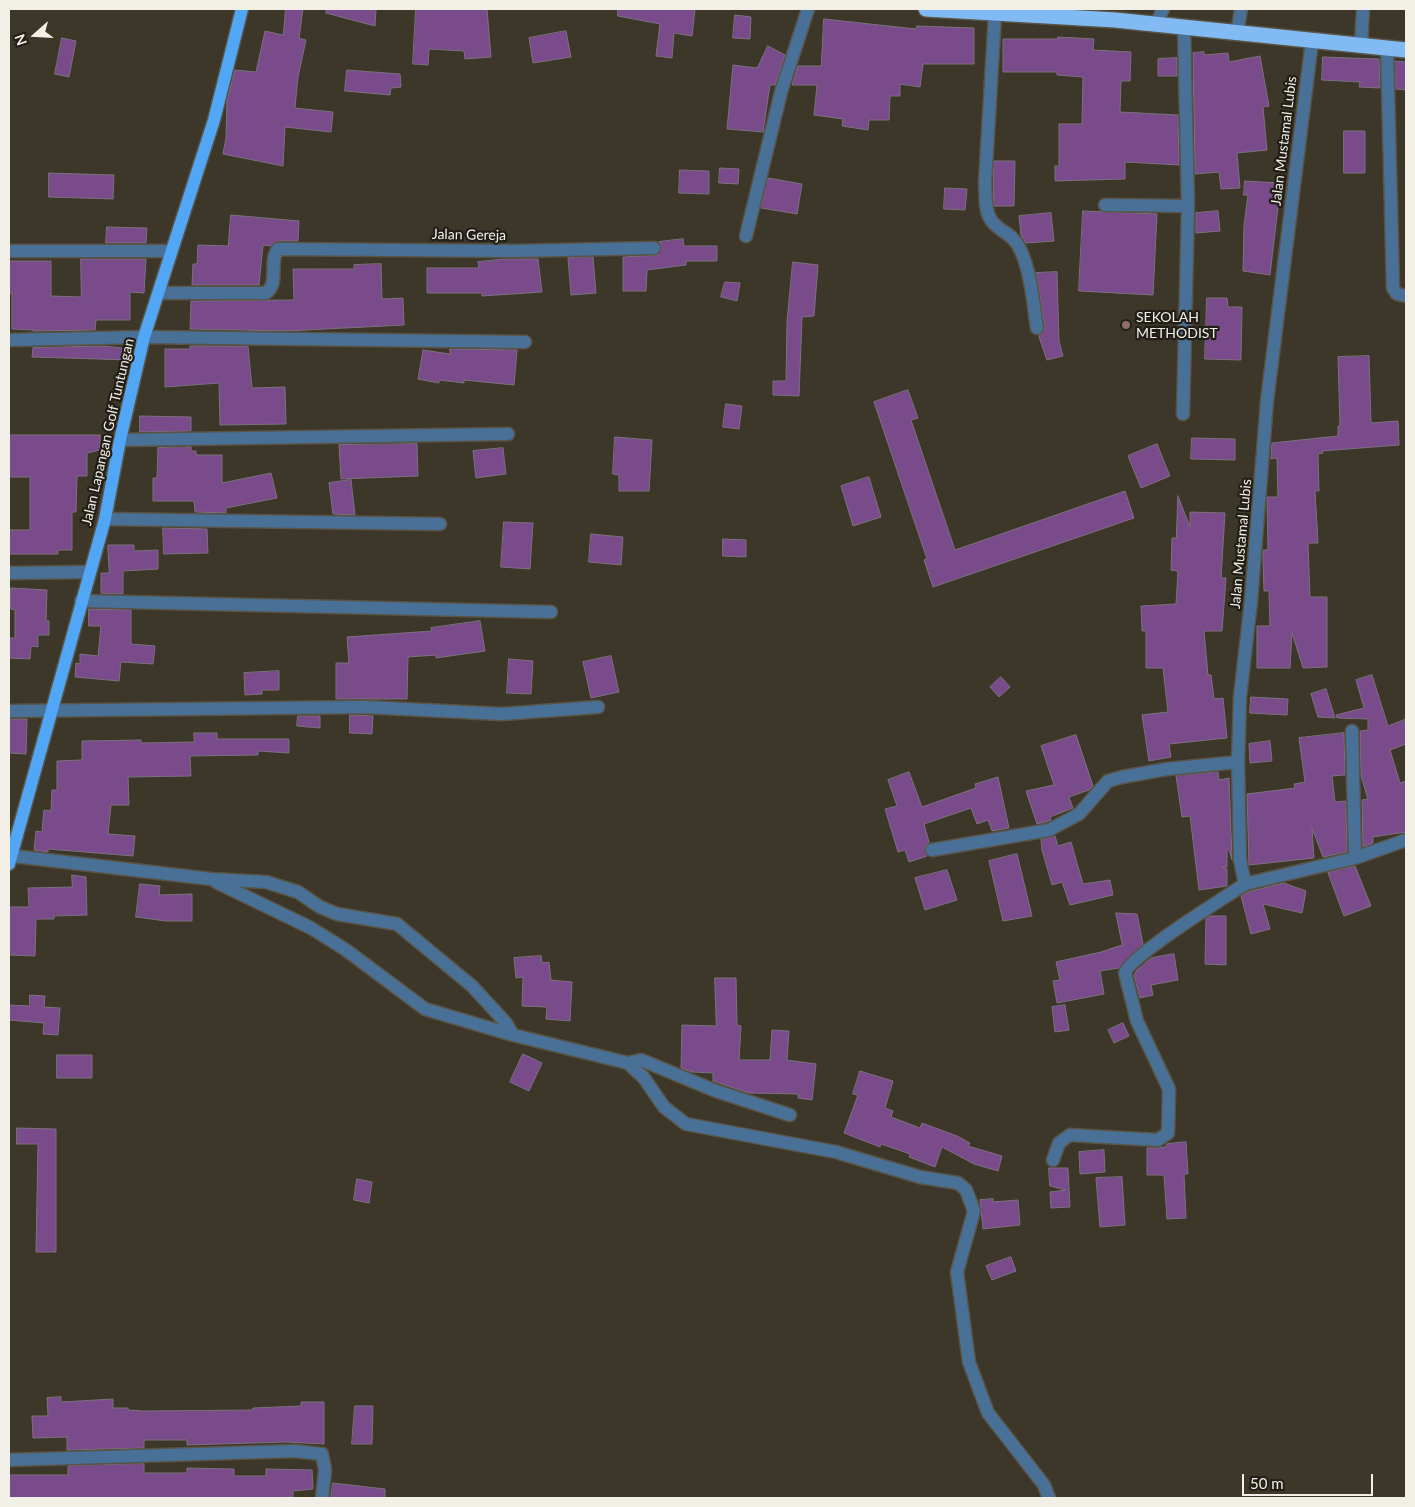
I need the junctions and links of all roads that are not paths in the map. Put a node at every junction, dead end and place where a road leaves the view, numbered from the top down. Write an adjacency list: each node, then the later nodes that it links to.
1 (242, 9): 21 (main road, Jalan Lapangan Golf Tuntungan)
2 (808, 9): 18 (street)
3 (926, 9): 7 (highway)
4 (1163, 9): 9 (street)
5 (1241, 9): 11 (street)
6 (1363, 9): 13 (street)
7 (995, 14): 8 (highway); 24 (street)
8 (1115, 14): 9 (highway)
9 (1156, 25): 10 (highway)
10 (1184, 28): 11 (highway); 17 (street)
11 (1237, 34): 12 (highway)
12 (1312, 41): 13 (highway); 41 (street, Jalan Mustamal Lubis)
13 (1361, 45): 14 (highway)
14 (1387, 48): 15 (highway); 23 (street)
15 (1406, 50)
16 (1105, 205): 17 (street)
17 (1188, 206): 28 (street)
18 (746, 236)
19 (654, 248): 22 (street, Jalan Gereja)
20 (9, 251): 21 (street)
21 (171, 251): 22 (main road, Jalan Lapangan Golf Tuntungan)
22 (159, 293): 25 (main road, Jalan Lapangan Golf Tuntungan)
23 (1406, 296)
24 (1037, 328)
25 (144, 337): 26 (street); 27 (street); 30 (main road, Jalan Lapangan Golf Tuntungan)
26 (9, 340)
27 (525, 342)
28 (1183, 414)
29 (508, 434): 30 (street)
30 (120, 440): 31 (main road, Jalan Lapangan Golf Tuntungan)
31 (105, 519): 32 (street); 33 (main road, Jalan Lapangan Golf Tuntungan)
32 (440, 524)
33 (89, 572): 34 (street); 35 (main road, Jalan Lapangan Golf Tuntungan)
34 (9, 573)
35 (82, 601): 36 (street); 39 (main road, Jalan Lapangan Golf Tuntungan)
36 (551, 612)
37 (598, 707): 39 (street)
38 (9, 711): 39 (street)
39 (52, 711): 45 (main road, Jalan Lapangan Golf Tuntungan)
40 (1352, 731): 44 (street)
41 (1238, 762): 43 (street); 47 (street, Jalan Mustamal Lubis)
42 (1406, 840): 44 (street)
43 (932, 850)
44 (1355, 858): 47 (street)
45 (11, 860): 46 (street)
46 (211, 879): 48 (street); 48 (street)
47 (1245, 884): 51 (street)
48 (514, 1035): 49 (street)
49 (628, 1063): 50 (street); 54 (street)
50 (790, 1115)
51 (1053, 1160)
52 (9, 1460): 53 (street)
53 (322, 1498)
54 (1049, 1498)

